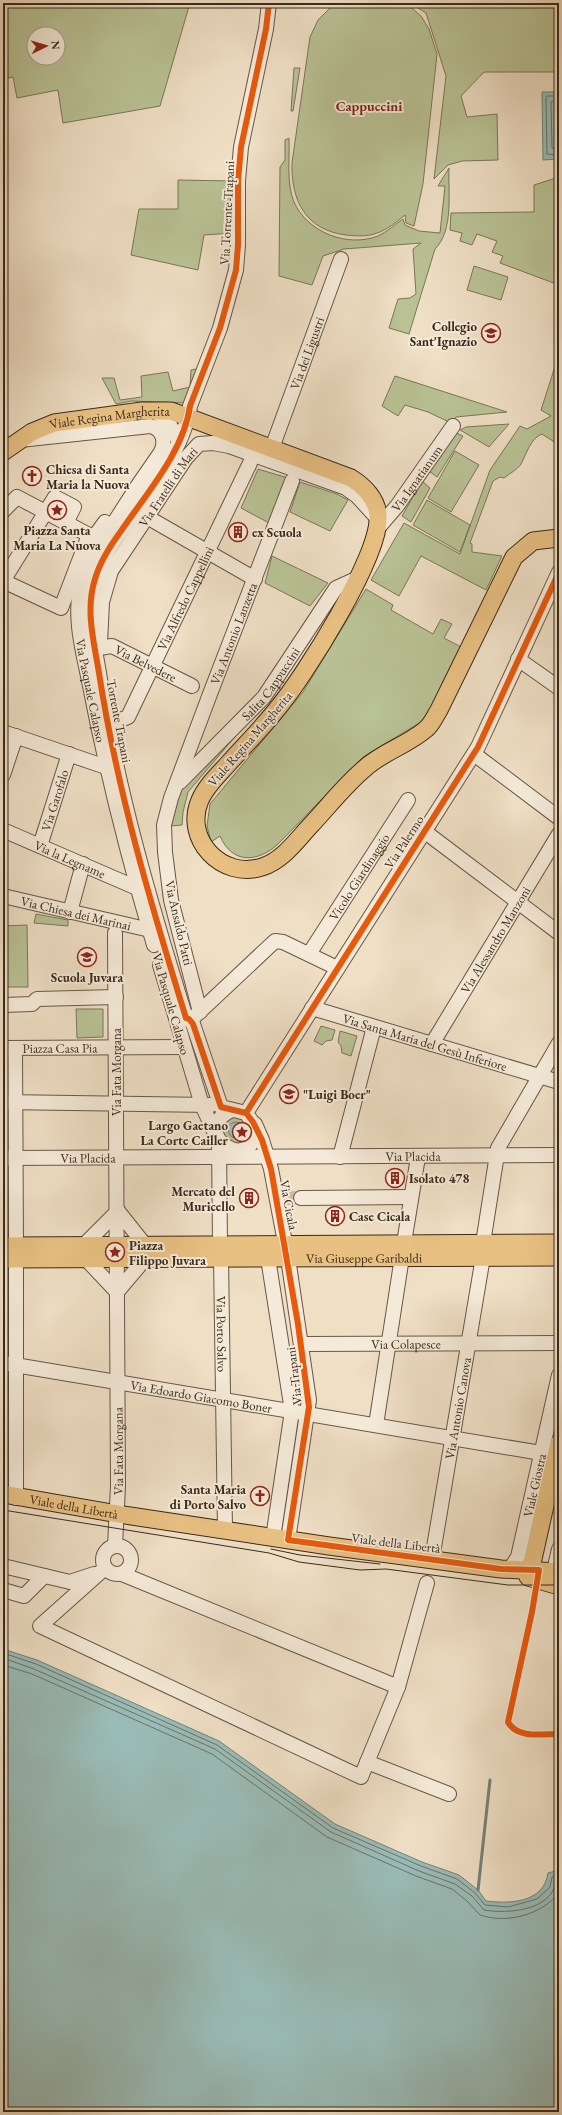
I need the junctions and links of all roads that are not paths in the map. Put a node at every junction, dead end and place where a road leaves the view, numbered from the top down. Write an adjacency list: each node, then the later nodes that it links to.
1 (269, 3): 5 (street, Via Torrente Trapani)
2 (274, 3): 5 (street)
3 (341, 259): 10 (street, Via dei Ligustri)
4 (154, 410): 5 (main road, Viale Regina Margherita); 8 (main road, Viale Regina Margherita); 9 (street)
5 (188, 416): 7 (main road, Viale Regina Margherita); 9 (street, Via Torrente Trapani)
6 (453, 426): 18 (street, Via Ignatianum)
7 (224, 431): 9 (street); 10 (main road, Viale Regina Margherita)
8 (17, 441): 11 (main road, Viale Regina Margherita); 35 (street, Via Pasquale Calapso)
9 (179, 442): 26 (street, Via Torrente Trapani); 59 (street, Torrente Trapani)
10 (272, 448): 18 (main road, Viale Regina Margherita)
11 (3, 452)
12 (250, 463): 21 (street, Via Alfredo Cappellini)
13 (133, 481): 19 (street)
14 (292, 481): 24 (street, Via Antonio Lanzetta)
15 (3, 510): 16 (street)
16 (44, 516): 19 (street); 25 (street)
17 (147, 517): 18 (street, Via Fratelli di Mari); 21 (street); 26 (street, Via Fratelli di Mari)
18 (378, 523): 23 (main road, Viale Regina Margherita)
19 (89, 535): 25 (street)
20 (559, 538): 23 (main road, Viale Regina Margherita)
21 (208, 552): 24 (street); 28 (street, Via Alfredo Cappellini)
22 (559, 572): 27 (street, Via Palermo)
23 (358, 578): 37 (street, Salita Cappuccini)
24 (255, 579): 37 (street, Via Antonio Lanzetta)
25 (3, 581)
26 (99, 648): 28 (street, Via Belvedere); 31 (street)
27 (518, 659): 30 (street); 34 (street, Via Palermo)
28 (153, 666): 29 (street, Via Belvedere); 31 (street, Via Alfredo Cappellini)
29 (192, 686)
30 (559, 688)
31 (112, 723): 59 (street)
32 (10, 734): 33 (street); 36 (street)
33 (69, 754): 35 (street); 43 (street, Via Garofalo)
34 (474, 754): 39 (street); 41 (street, Via Palermo)
35 (106, 767): 45 (street, Via Pasquale Calapso)
36 (3, 776)
37 (176, 786): 59 (street, Via Ansaldo Patti)
38 (408, 800): 52 (street, Vicolo Giardinaggio)
39 (559, 818)
40 (3, 830): 43 (street, Via la Legname)
41 (424, 831): 47 (street); 53 (street, Via Palermo)
42 (559, 834): 47 (street, Via Alessandro Manzoni)
43 (40, 846): 44 (street, Via la Legname)
44 (82, 864): 45 (street, Via la Legname); 48 (street)
45 (137, 888): 49 (street, Via Pasquale Calapso)
46 (3, 896): 48 (street, Via Chiesa dei Marinai)
47 (519, 902): 51 (street); 62 (street, Via Alessandro Manzoni)
48 (70, 912): 49 (street, Via Chiesa dei Marinai)
49 (150, 930): 64 (street, Via Pasquale Calapso)
50 (116, 933): 55 (street, Via Fata Morgana)
51 (559, 933)
52 (310, 954): 53 (street); 59 (street)
53 (337, 968): 58 (street, Via Palermo)
54 (3, 996): 56 (street)
55 (116, 997): 56 (street); 63 (street, Via Fata Morgana)
56 (37, 999): 57 (street)
57 (3, 1005)
58 (312, 1008): 60 (street, Via Santa Maria del Gesù Inferiore); 71 (street, Via Palermo)
59 (195, 1016): 70 (street)
60 (374, 1027): 62 (street, Via Santa Maria del Gesù Inferiore); 78 (street)
61 (559, 1043): 66 (street, Via Antonio Canova)
62 (432, 1044): 66 (street, Via Santa Maria del Gesù Inferiore)
63 (116, 1046): 64 (street, Piazza Casa Pia); 65 (street, Piazza Casa Pia); 69 (street, Via Fata Morgana)
64 (184, 1047): 70 (street, Via Pasquale Calapso)
65 (9, 1048): 68 (street)
66 (539, 1077): 67 (street, Via Santa Maria del Gesù Inferiore); 73 (street, Via Antonio Canova)
67 (559, 1082)
68 (9, 1102): 69 (street); 79 (street)
69 (117, 1103): 70 (street); 76 (street, Via Fata Morgana)
70 (217, 1107): 71 (street); 72 (street); 72 (street)
71 (250, 1118): 72 (street); 77 (street, Via Cicala)
72 (218, 1142): 76 (street, Via Placida); 77 (street, Via Placida); 91 (street, Via Porto Salvo)
73 (496, 1155): 74 (street, Via Placida); 75 (street, Via Placida); 85 (street, Via Antonio Canova)
74 (559, 1155)
75 (418, 1156): 78 (street, Via Placida); 80 (street)
76 (117, 1157): 79 (street, Via Placida); 82 (street, Via Fata Morgana)
77 (268, 1157): 78 (street, Via Placida); 87 (street, Via Cicala)
78 (340, 1157)
79 (9, 1158): 88 (street)
80 (412, 1197): 81 (street); 84 (street)
81 (301, 1198)
82 (118, 1211): 86 (street); 89 (street, Via Fata Morgana); 90 (street)
83 (559, 1242): 85 (main road, Via Giuseppe Garibaldi)
84 (403, 1250): 85 (main road, Via Giuseppe Garibaldi); 87 (main road, Via Giuseppe Garibaldi); 95 (street)
85 (483, 1250): 92 (main road, Via Giuseppe Garibaldi); 96 (street, Via Antonio Canova)
86 (85, 1251): 88 (main road); 89 (main road, Via Giuseppe Garibaldi); 94 (street)
87 (286, 1251): 91 (main road, Via Giuseppe Garibaldi); 93 (main road, Via Giuseppe Garibaldi); 98 (street, Via Trapani)
88 (9, 1252): 99 (street)
89 (117, 1252): 90 (main road, Via Giuseppe Garibaldi); 94 (street, Via Fata Morgana)
90 (145, 1252): 91 (main road, Via Giuseppe Garibaldi); 94 (street)
91 (220, 1252): 93 (main road, Via Giuseppe Garibaldi); 102 (street, Via Porto Salvo)
92 (559, 1257)
93 (268, 1258): 103 (street, Via Trapani)
94 (117, 1292): 101 (street, Via Fata Morgana)
95 (389, 1343): 96 (street, Via Colapesce); 98 (street, Via Colapesce); 105 (street)
96 (468, 1343): 97 (street, Via Colapesce); 106 (street, Via Antonio Canova)
97 (559, 1343)
98 (301, 1344): 104 (street, Via Trapani)
99 (9, 1364): 101 (street, Via Edoardo Giacomo Boner); 110 (street)
100 (559, 1376): 108 (street, Viale Giostra)
101 (118, 1382): 102 (street, Via Edoardo Giacomo Boner); 111 (street, Via Fata Morgana)
102 (222, 1399): 103 (street, Via Edoardo Giacomo Boner); 112 (street, Via Porto Salvo)
103 (292, 1411): 104 (street, Via Edoardo Giacomo Boner); 113 (street, Via Trapani)
104 (308, 1414): 105 (street, Via Edoardo Giacomo Boner); 113 (street, Via Trapani)
105 (376, 1425): 106 (street, Via Edoardo Giacomo Boner)
106 (452, 1438): 108 (street, Via Edoardo Giacomo Boner); 116 (street, Via Antonio Canova)
107 (559, 1443): 119 (main road, Viale Giostra)
108 (541, 1453): 119 (street, Viale Giostra)
109 (559, 1482): 119 (main road, Viale Giostra)
110 (10, 1496): 111 (main road, Viale della Libertà)
111 (118, 1514): 112 (main road, Viale della Libertà); 114 (street, Via Fata Morgana)
112 (225, 1530): 113 (main road, Viale della Libertà)
113 (281, 1539): 116 (main road, Viale della Libertà)
114 (115, 1546): 118 (street); 120 (street)
115 (559, 1549): 119 (street)
116 (432, 1559): 119 (main road, Viale della Libertà)
117 (3, 1566): 121 (street)
118 (105, 1568): 120 (street); 121 (street); 125 (street)
119 (532, 1572)
120 (122, 1574): 124 (street)
121 (44, 1576): 123 (street)
122 (427, 1584): 124 (street)
123 (3, 1590)
124 (398, 1688): 125 (street)
125 (368, 1762): 126 (street)
126 (449, 1794)

